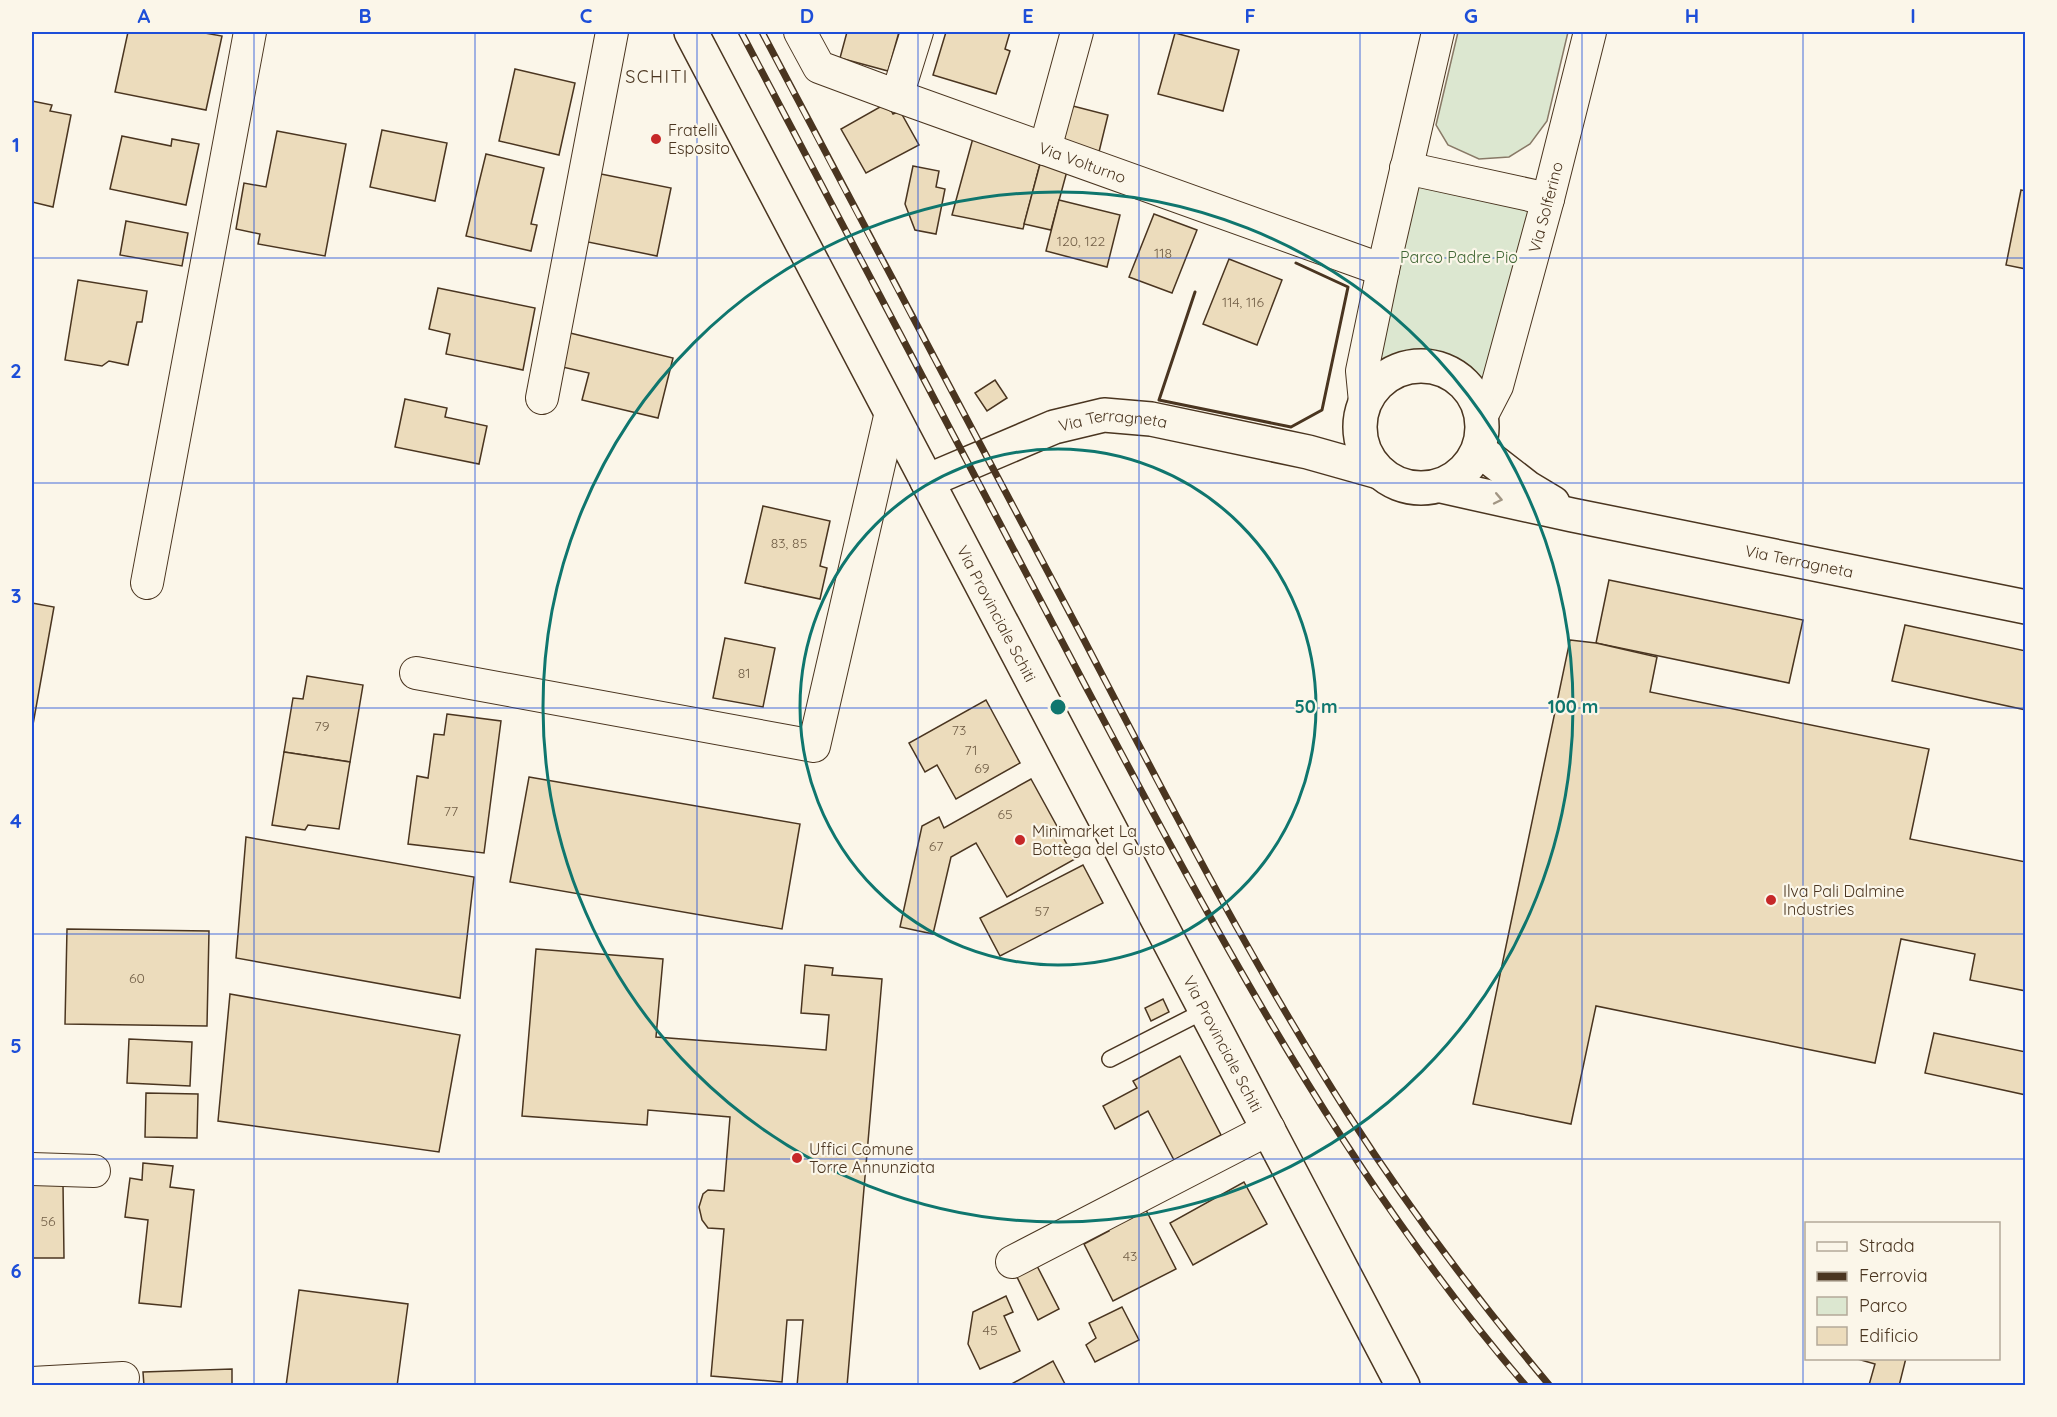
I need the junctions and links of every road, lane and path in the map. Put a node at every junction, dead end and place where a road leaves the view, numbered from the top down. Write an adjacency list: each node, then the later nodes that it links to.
1 (250, 32): 24 (street)
2 (612, 32): 14 (street)
3 (691, 32): 15 (street, Via Provinciale Schiti)
4 (800, 32): 9 (street, Via Volturno)
5 (916, 32): 9 (street)
6 (1077, 32): 10 (street)
7 (1438, 32): 11 (street)
8 (1590, 32): 12 (street, Via Solferino)
9 (897, 96): 10 (street, Via Volturno)
10 (1045, 150): 13 (street, Via Volturno)
11 (1406, 168): 12 (street); 13 (street)
12 (1548, 199): 17 (street, Via Solferino)
13 (1383, 270): 16 (street)
14 (542, 398)
15 (891, 412): 21 (street, Via Provinciale Schiti); 26 (street)
16 (1362, 415): 17 (street); 19 (street); 20 (street)
17 (1482, 415): 18 (street)
18 (1479, 450): 22 (street); 23 (street)
19 (1308, 452): 20 (street, Via Terragneta); 21 (street, Via Terragneta)
20 (1379, 472): 22 (street)
21 (927, 481): 27 (street, Via Provinciale Schiti)
22 (1441, 486): 23 (street, Via Terragneta, one-way to 23)
23 (1572, 515): 25 (street, Via Terragneta)
24 (147, 584)
25 (2025, 608)
26 (416, 673)
27 (1206, 1010): 28 (lane); 29 (street, Via Provinciale Schiti)
28 (1110, 1059)
29 (1269, 1129): 32 (street); 35 (street, Via Provinciale Schiti)
30 (32, 1169): 31 (street)
31 (94, 1172)
32 (1012, 1262)
33 (123, 1378): 34 (street)
34 (32, 1383)
35 (1403, 1386)

